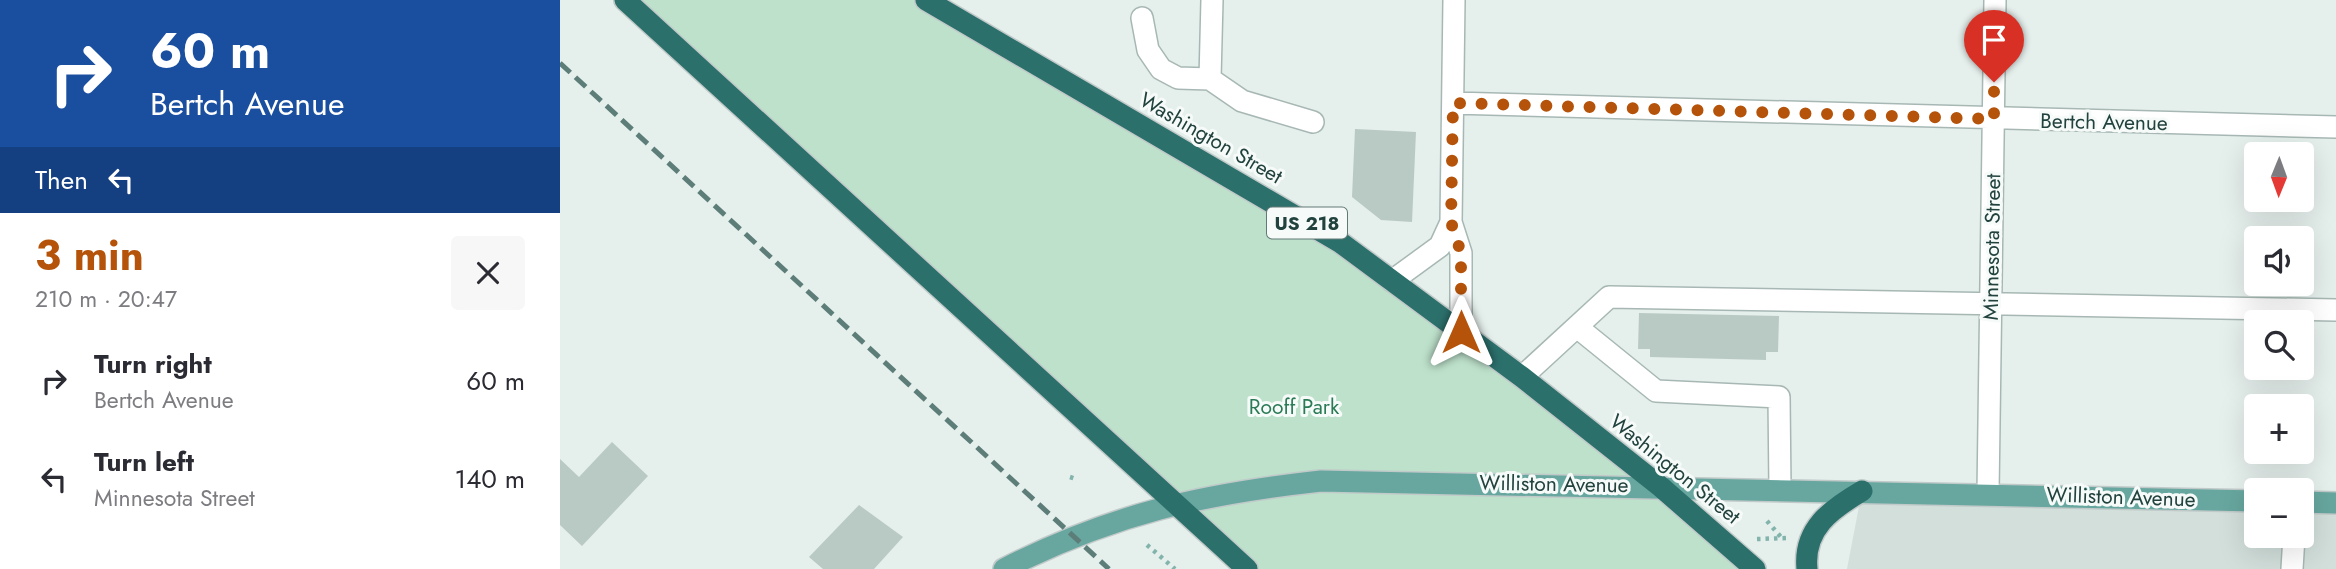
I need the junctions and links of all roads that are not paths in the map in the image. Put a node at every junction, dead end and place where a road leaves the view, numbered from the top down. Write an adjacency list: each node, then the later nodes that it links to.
1 (625, 0): 25 (highway)
2 (926, 0): 13 (highway, Washington Street / US 218)
3 (1212, 0): 7 (street)
4 (1454, 0): 8 (street)
5 (1995, 0): 9 (street, Minnesota Street)
6 (1142, 18): 7 (street)
7 (1210, 79): 10 (street)
8 (1453, 103): 9 (street, Bertch Avenue); 12 (street)
9 (1994, 119): 11 (street, Bertch Avenue); 14 (street, Minnesota Street)
10 (1313, 122)
11 (2336, 127)
12 (1451, 222): 13 (street); 17 (street)
13 (1392, 281): 17 (highway, Washington Street / US 218)
14 (1991, 302): 15 (street); 16 (street); 22 (street, Minnesota Street)
15 (2336, 310)
16 (1577, 327): 18 (street); 20 (street)
17 (1461, 332): 18 (highway, Washington Street / US 218)
18 (1522, 377): 19 (highway, Washington Street / US 218)
19 (1661, 487): 20 (main road, Williston Avenue); 25 (main road, Williston Avenue); 30 (highway, Washington Street / US 218)
20 (1780, 489): 21 (main road, Williston Avenue)
21 (1861, 491): 22 (main road, Williston Avenue); 31 (highway)
22 (1988, 493): 23 (main road, Williston Avenue)
23 (2244, 501)
24 (2314, 502): 26 (main road)
25 (1176, 503): 28 (main road, Williston Avenue); 29 (highway)
26 (2336, 503)
27 (2293, 548): 32 (street)
28 (1004, 569)
29 (1247, 569)
30 (1755, 569)
31 (1807, 569)
32 (2291, 569)

